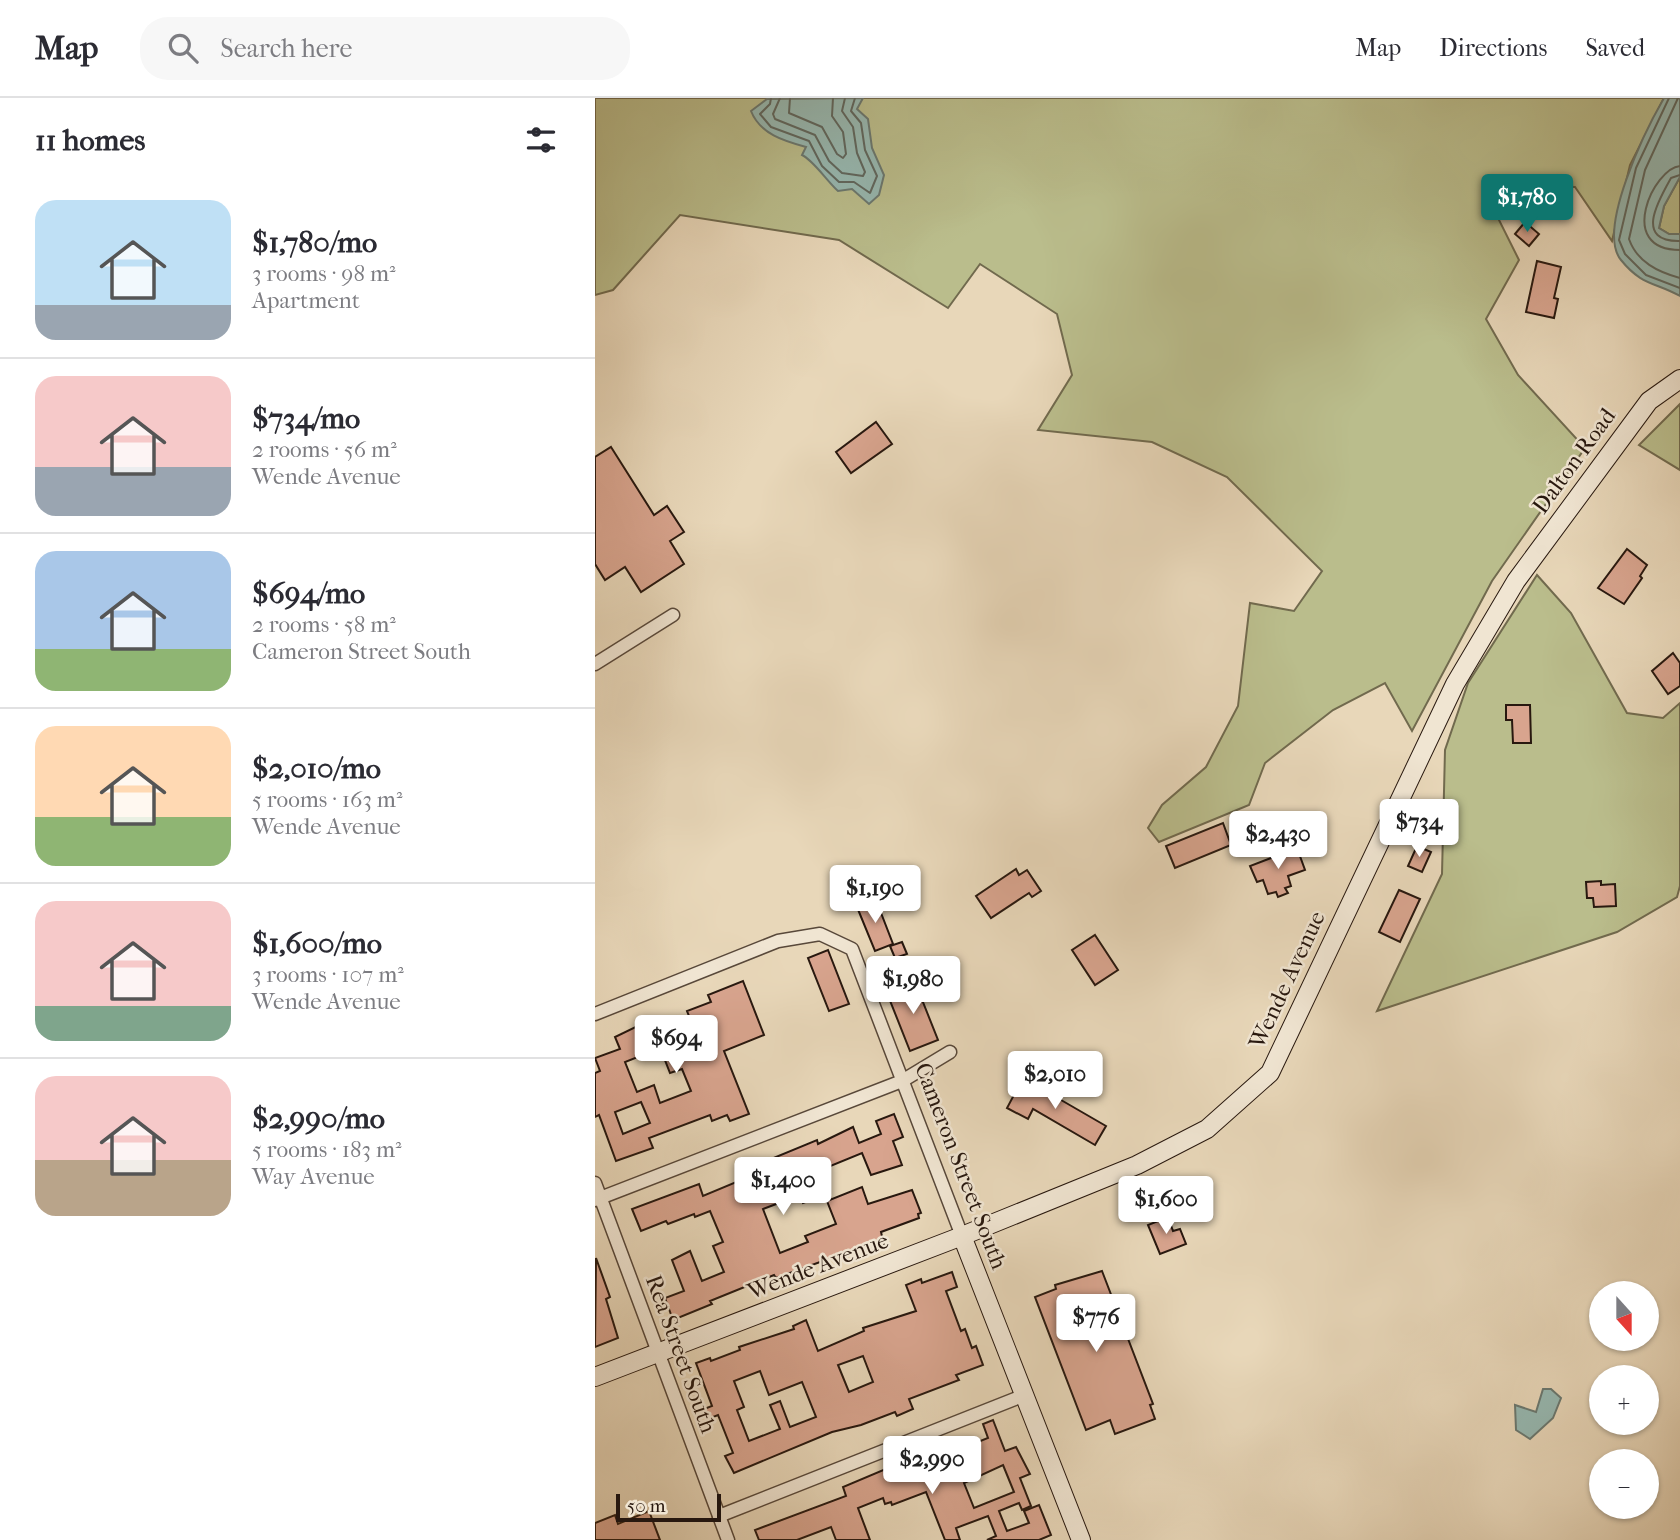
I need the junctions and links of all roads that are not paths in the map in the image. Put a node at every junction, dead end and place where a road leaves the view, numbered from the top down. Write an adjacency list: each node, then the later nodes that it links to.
1 (1679, 379): 2 (street, Dalton Road)
2 (1516, 581): 10 (street, Wende Avenue)
3 (673, 615): 4 (street)
4 (595, 664)
5 (595, 1014): 7 (street, Cameron Street South)
6 (950, 1052): 7 (street)
7 (901, 1081): 9 (street); 10 (street, Cameron Street South)
8 (595, 1183): 9 (street, Rea Street South)
9 (598, 1199): 11 (street, Rea Street South)
10 (963, 1236): 11 (street, Wende Avenue); 13 (street, Cameron Street South)
11 (659, 1353): 12 (street, Wende Avenue); 14 (street, Rea Street South)
12 (595, 1377)
13 (1025, 1395): 14 (street); 16 (street, Cameron Street South)
14 (719, 1516): 15 (street, Rea Street South)
15 (728, 1540)
16 (1080, 1540)

